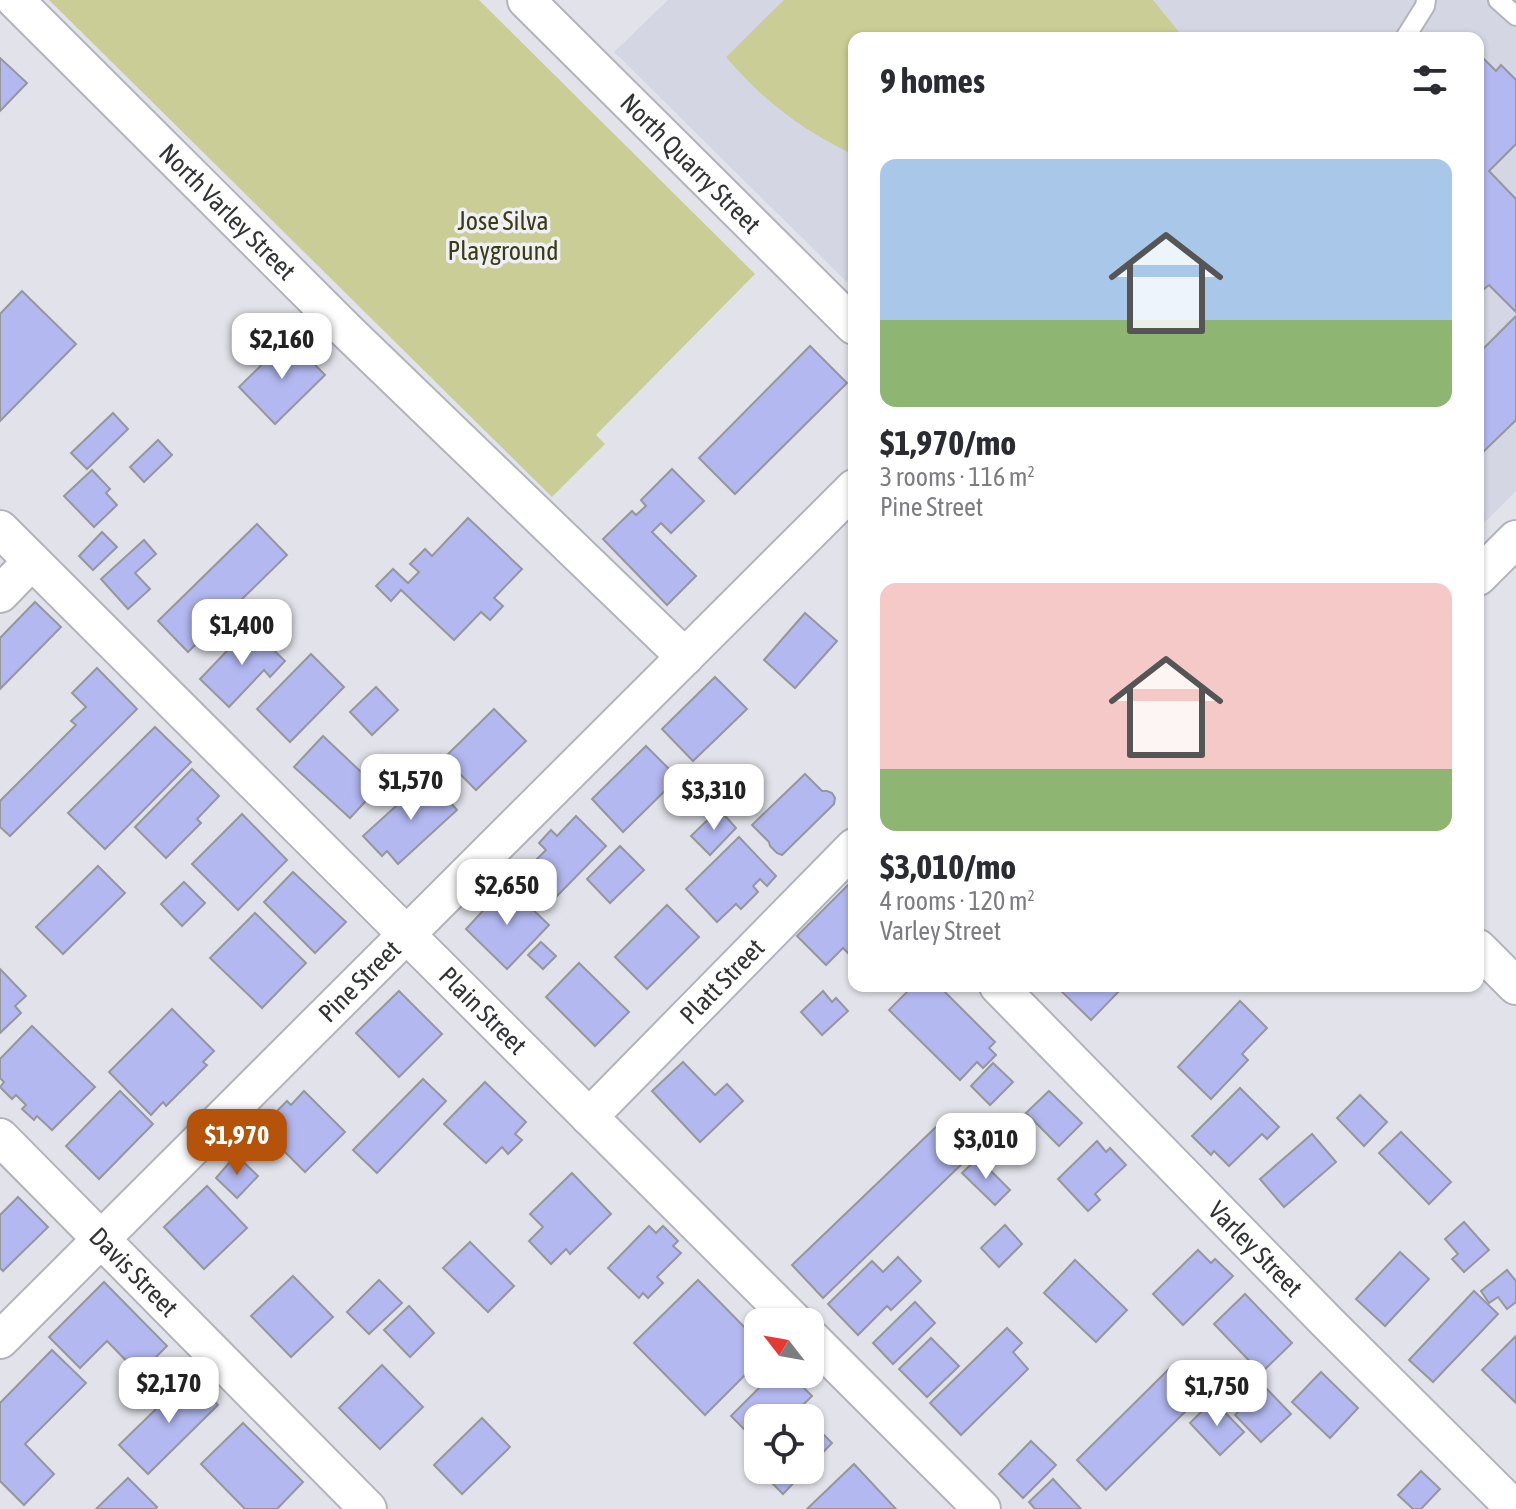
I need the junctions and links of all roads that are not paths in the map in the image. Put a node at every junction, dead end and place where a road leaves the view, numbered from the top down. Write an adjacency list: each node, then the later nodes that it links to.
1 (15, 0): 14 (street, North Varley Street)
2 (526, 0): 7 (street, North Quarry Street)
3 (1426, 0): 6 (lane)
4 (1498, 0): 5 (lane)
5 (1516, 16)
6 (1409, 32)
7 (848, 320)
8 (848, 494): 14 (street, Pine Street)
9 (0, 529): 11 (street, Plain Street)
10 (1516, 539): 12 (street)
11 (32, 561): 13 (street); 16 (street, Plain Street)
12 (1484, 571)
13 (0, 594)
14 (685, 657): 16 (street, Pine Street)
15 (848, 853): 20 (street, Platt Street)
16 (407, 935): 20 (street, Plain Street); 22 (street, Pine Street)
17 (1484, 954): 18 (street)
18 (1516, 986)
19 (1004, 992): 28 (street, Varley Street)
20 (589, 1117): 23 (street, Plain Street)
21 (0, 1137): 22 (street, Davis Street)
22 (101, 1239): 24 (street, Pine Street); 26 (street, Davis Street)
23 (781, 1308)
24 (0, 1340)
25 (824, 1351): 27 (street)
26 (368, 1509)
27 (982, 1509)
28 (1515, 1509)

